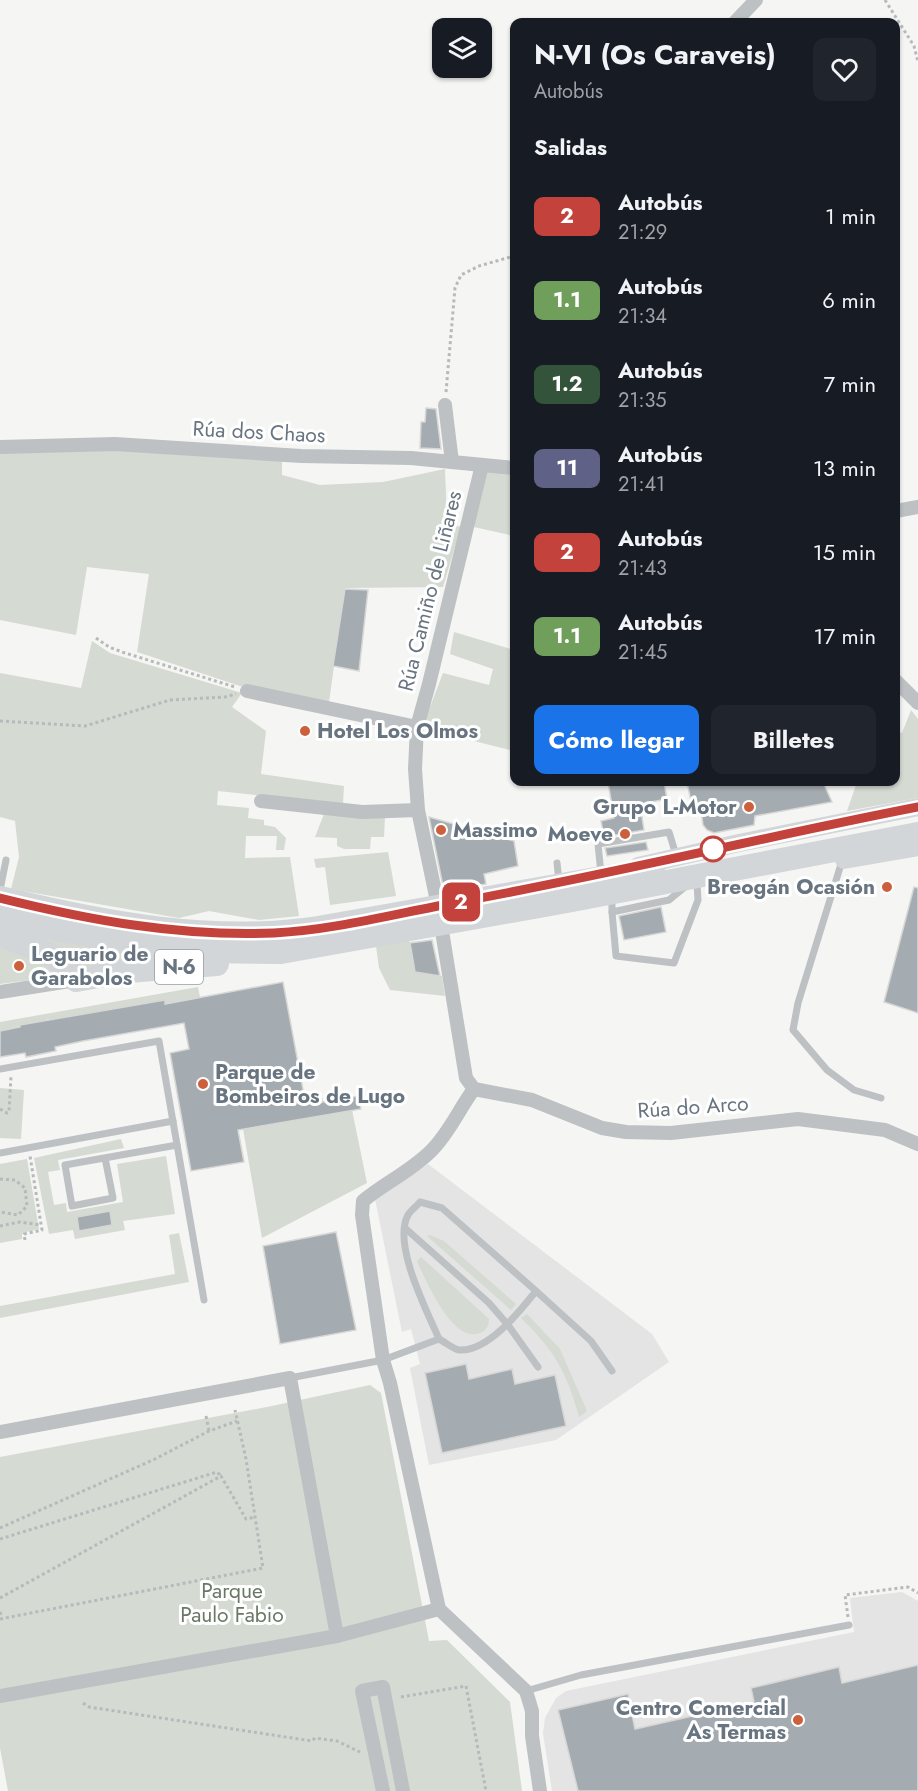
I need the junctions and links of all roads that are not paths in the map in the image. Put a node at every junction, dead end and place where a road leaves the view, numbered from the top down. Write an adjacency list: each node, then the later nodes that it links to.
1 (756, 0): 2 (street)
2 (739, 18)
3 (445, 405): 5 (street)
4 (0, 447): 5 (street, Rúa dos Chaos)
5 (452, 462): 6 (street, Rúa dos Chaos)
6 (482, 465): 7 (street, Rúa dos Chaos); 13 (street, Rúa Camiño de Liñares)
7 (510, 468)
8 (918, 507): 9 (street)
9 (900, 510)
10 (900, 685): 12 (street)
11 (247, 691): 13 (street)
12 (918, 704)
13 (417, 727): 16 (street, Rúa Camiño de Liñares)
14 (261, 801): 16 (street)
15 (918, 807): 20 (main road)
16 (418, 810): 29 (street, Rúa Camiño de Liñares)
17 (918, 822): 24 (highway, N-6)
18 (918, 834): 24 (highway, N-6)
19 (918, 847): 22 (main road)
20 (677, 857): 23 (main road); 23 (lane)
21 (6, 860): 26 (lane)
22 (842, 861): 25 (main road); 37 (lane)
23 (601, 875): 24 (main road)
24 (564, 882): 28 (main road); 29 (highway, N-6)
25 (692, 884): 28 (main road); 28 (lane)
26 (0, 890)
27 (0, 898): 29 (highway, N-6)
28 (612, 904)
29 (439, 915): 32 (highway, N-6); 36 (street)
30 (0, 916): 32 (highway, N-6)
31 (0, 934): 33 (highway)
32 (281, 952): 33 (highway, N-6)
33 (76, 980): 34 (street)
34 (0, 992)
35 (0, 1069): 38 (lane)
36 (474, 1089): 39 (street, Rúa do Arco); 48 (street)
37 (881, 1098)
38 (173, 1121): 40 (lane); 41 (lane)
39 (918, 1144)
40 (177, 1145): 42 (lane); 45 (lane)
41 (0, 1154)
42 (105, 1158): 42 (lane)
43 (405, 1228): 44 (lane); 46 (lane); 47 (lane)
44 (536, 1291): 46 (lane); 50 (lane)
45 (204, 1300)
46 (508, 1325): 47 (lane); 49 (lane)
47 (439, 1339): 48 (lane)
48 (382, 1360): 51 (lane); 53 (street)
49 (538, 1366)
50 (612, 1371)
51 (290, 1378): 52 (street); 55 (street)
52 (0, 1432)
53 (439, 1609): 55 (street); 56 (street)
54 (849, 1624): 56 (lane)
55 (337, 1636): 57 (street)
56 (526, 1691): 60 (street)
57 (0, 1696)
58 (383, 1791): 59 (street)
59 (403, 1791)
60 (540, 1791)

